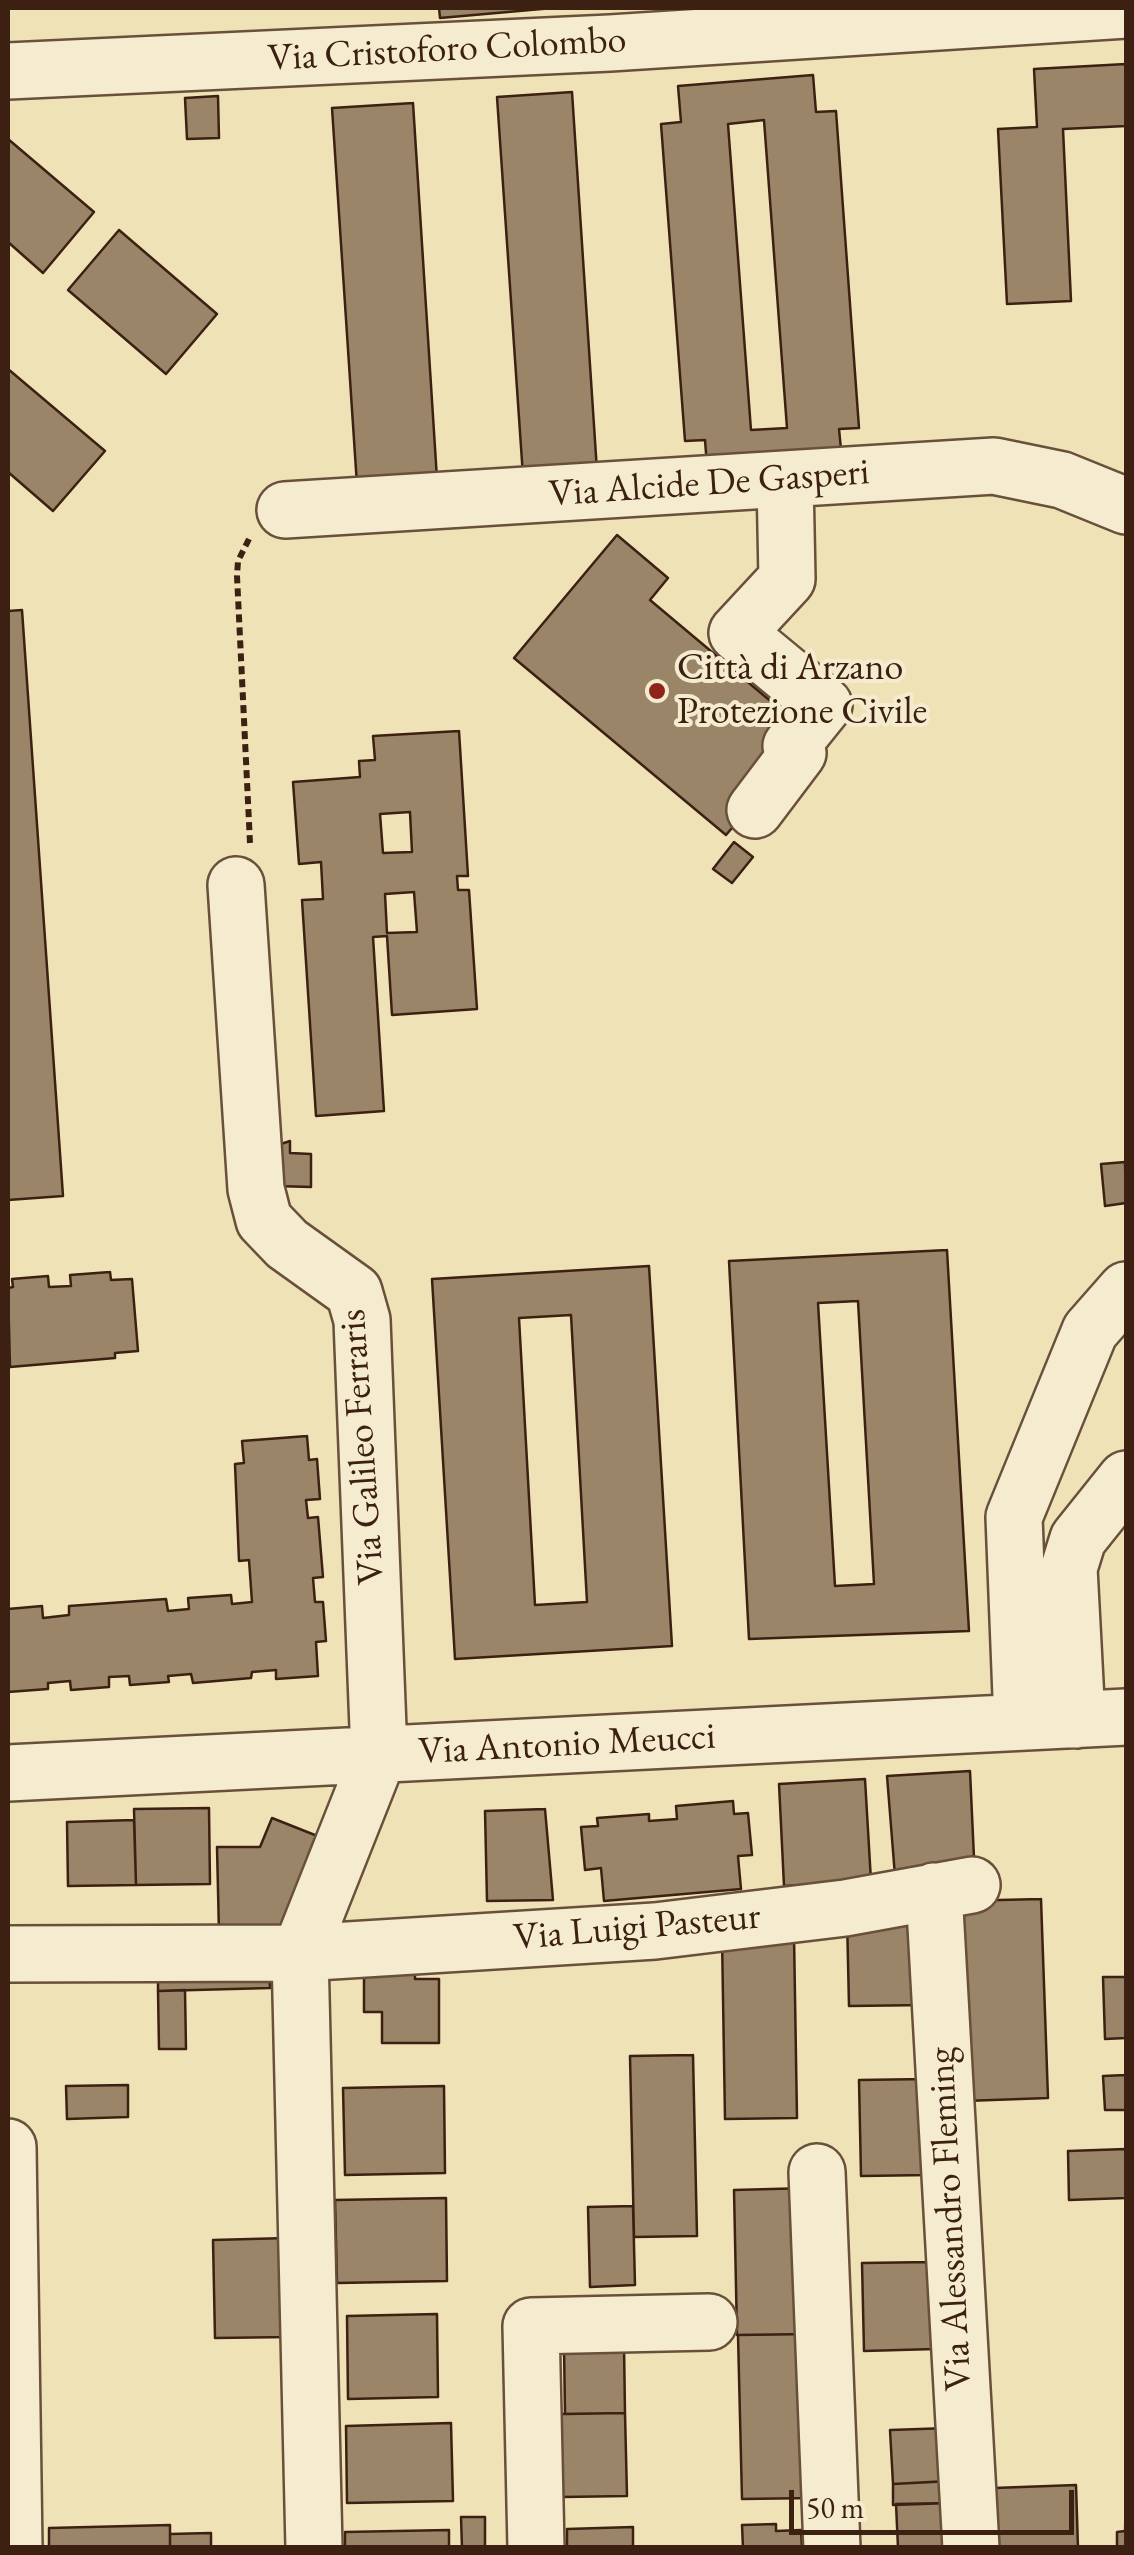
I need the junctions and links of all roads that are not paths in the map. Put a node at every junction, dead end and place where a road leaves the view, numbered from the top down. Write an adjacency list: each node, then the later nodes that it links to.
1 (1126, 10): 2 (street, Via Cristoforo Colombo)
2 (608, 25): 3 (street, Via Cristoforo Colombo)
3 (8, 71)
4 (785, 479): 5 (street, Via Alcide De Gasperi); 6 (street, Via Alcide De Gasperi); 7 (street)
5 (1126, 506)
6 (285, 510)
7 (755, 810)
8 (236, 885): 13 (street, Via Galileo Ferraris)
9 (1126, 1290): 12 (street)
10 (1126, 1478): 11 (street)
11 (1102, 1718): 12 (street, Via Antonio Meucci)
12 (1022, 1722): 13 (street, Via Antonio Meucci)
13 (379, 1754): 14 (street, Via Antonio Meucci); 16 (street)
14 (8, 1773)
15 (953, 1888): 16 (street, Via Luigi Pasteur); 25 (street, Via Alessandro Fleming)
16 (300, 1953): 17 (street, Via Luigi Pasteur); 22 (street)
17 (8, 1954)
18 (8, 2147): 21 (street)
19 (817, 2172): 24 (street)
20 (710, 2322): 23 (street)
21 (14, 2548)
22 (314, 2548)
23 (536, 2548)
24 (832, 2548)
25 (971, 2548)

